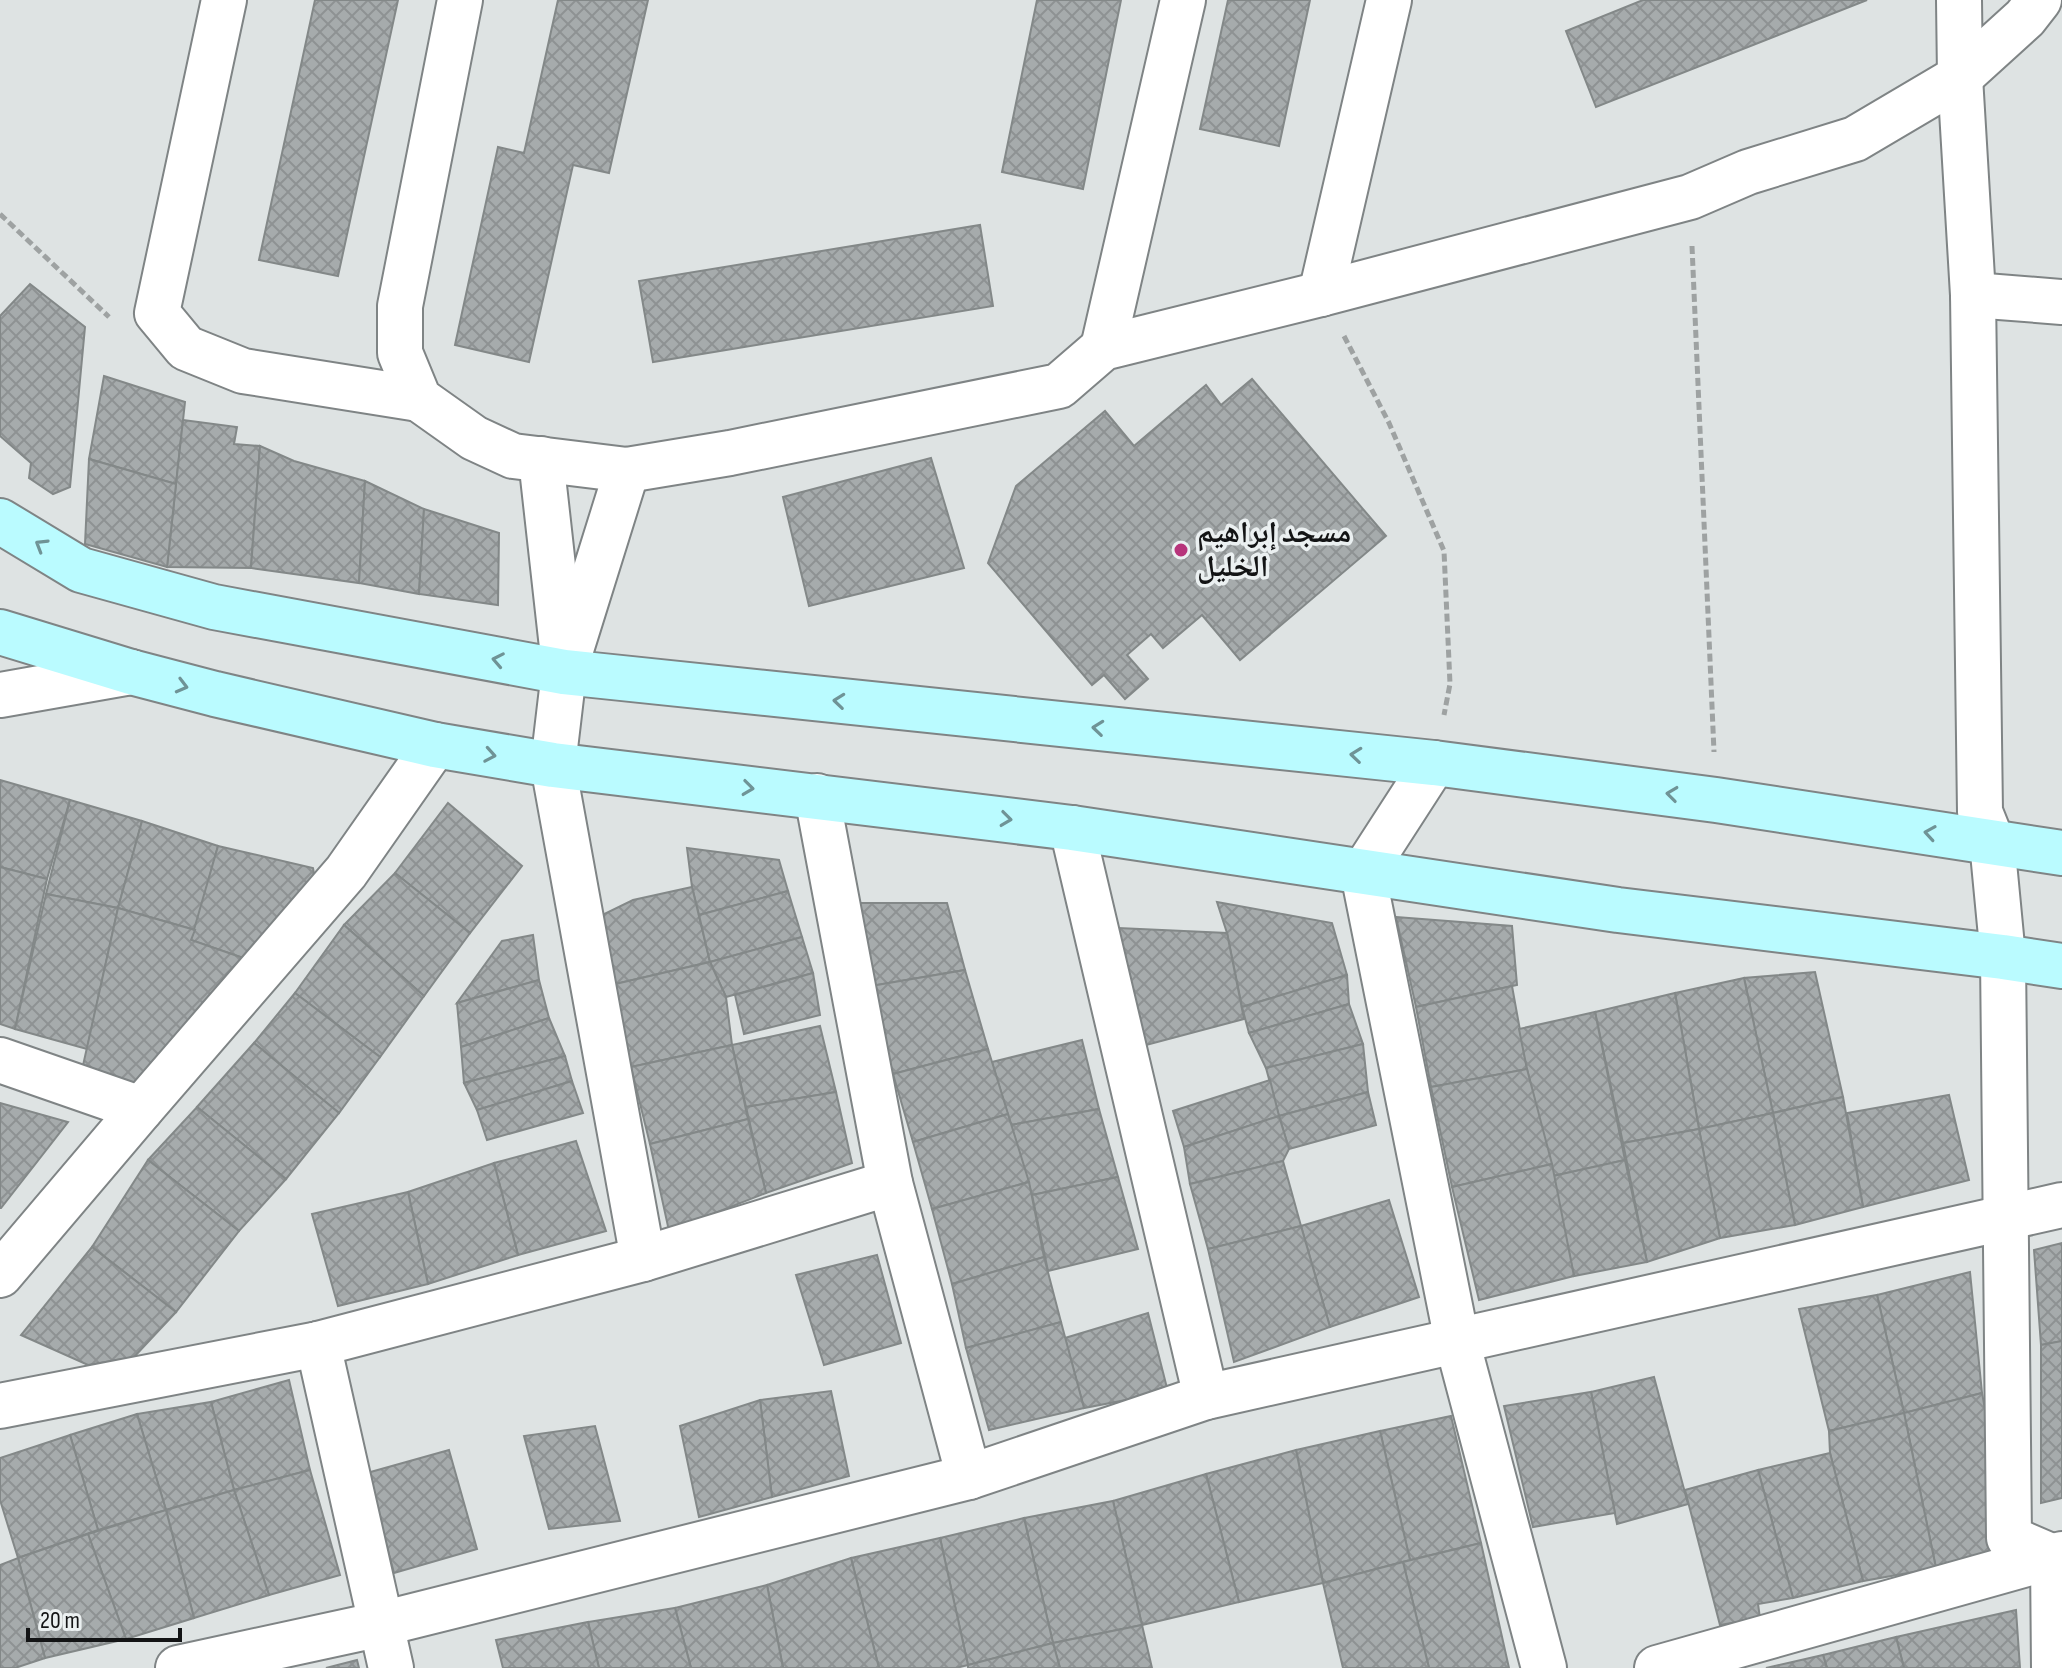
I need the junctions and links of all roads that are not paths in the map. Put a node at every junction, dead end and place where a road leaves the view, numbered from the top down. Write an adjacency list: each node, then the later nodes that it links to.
1 (224, 0): 12 (street)
2 (460, 0): 12 (street)
3 (1183, 0): 11 (street)
4 (1389, 0): 8 (street)
5 (1959, 0): 7 (street)
6 (2039, 0): 7 (street)
7 (1960, 77): 8 (street); 9 (street)
8 (1321, 294): 11 (street)
9 (1973, 295): 10 (street); 25 (street)
10 (2062, 302)
11 (1103, 348): 14 (street)
12 (419, 399): 13 (street)
13 (541, 459): 14 (street); 18 (street)
14 (627, 470): 18 (street)
15 (0, 521): 18 (main road, one-way to 15)
16 (0, 632): 17 (main road)
17 (131, 672): 19 (street); 20 (main road, one-way to 20)
18 (564, 672): 21 (main road, one-way to 18); 22 (street)
19 (0, 695)
20 (435, 745): 22 (main road, one-way to 22); 31 (street)
21 (1434, 763): 25 (main road, one-way to 21); 27 (street)
22 (553, 765): 23 (main road, one-way to 23); 35 (street)
23 (817, 796): 24 (main road, one-way to 24); 32 (street)
24 (1072, 828): 27 (main road); 39 (street)
25 (1992, 842): 26 (main road); 28 (street)
26 (2062, 853)
27 (1363, 873): 28 (main road); 37 (street)
28 (2003, 957): 29 (main road); 34 (street)
29 (2062, 966)
30 (0, 1060): 31 (street)
31 (141, 1109): 36 (street)
32 (890, 1183): 35 (street); 41 (street)
33 (2062, 1205): 34 (street)
34 (2005, 1217): 37 (street); 42 (street)
35 (643, 1259): 38 (street)
36 (0, 1275)
37 (1457, 1341): 39 (street); 46 (street)
38 (318, 1344): 40 (street); 43 (street)
39 (1206, 1397): 41 (street)
40 (0, 1406)
41 (969, 1477): 43 (street)
42 (2057, 1556): 47 (street); 48 (street)
43 (381, 1624): 44 (street); 45 (street)
44 (178, 1668)
45 (391, 1668)
46 (1544, 1668)
47 (1657, 1668)
48 (2054, 1668)

